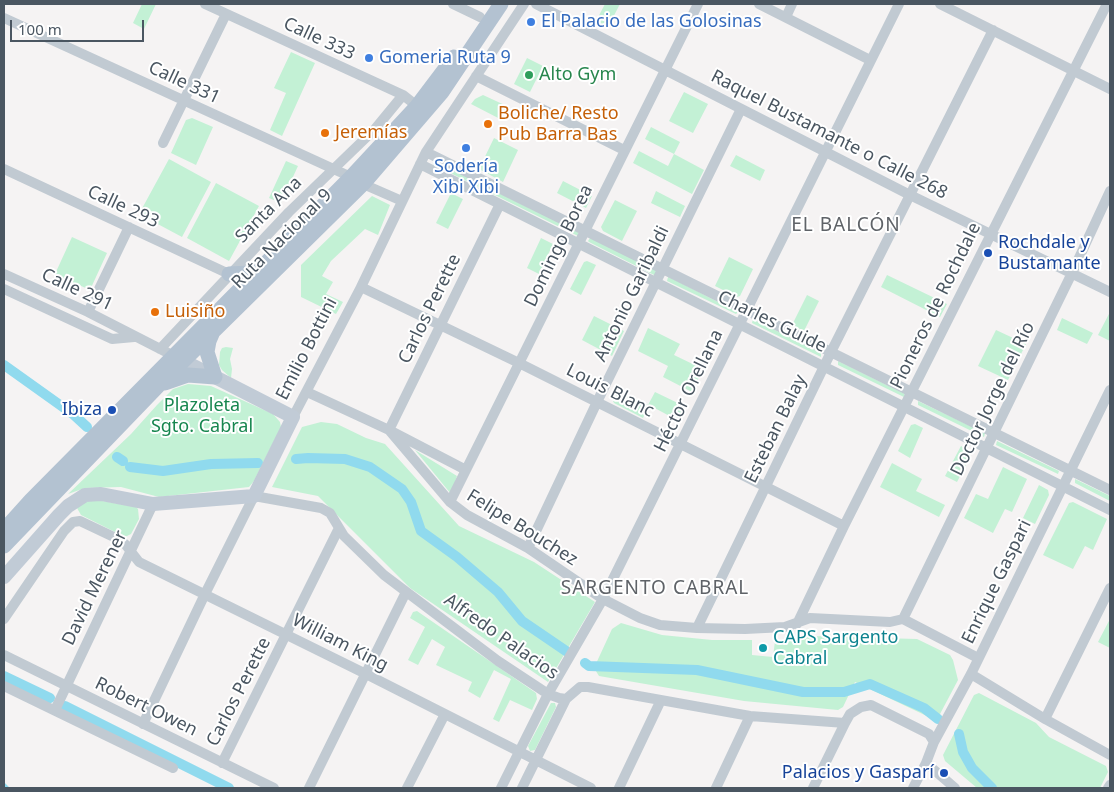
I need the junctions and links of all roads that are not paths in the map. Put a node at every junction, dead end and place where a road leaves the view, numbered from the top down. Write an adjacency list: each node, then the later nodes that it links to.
1 (206, 4): 13 (street, Calle 333)
2 (453, 4): 14 (street)
3 (489, 4): 14 (main road, Ruta Nacional 9)
4 (501, 4): 34 (main road, Ruta Nacional 9)
5 (524, 4): 21 (street, Emilio Bottini)
6 (536, 4): 19 (street, Raquel Bustamante o Calle 268)
7 (698, 4): 19 (street, Domingo Borea)
8 (759, 4): 15 (street)
9 (792, 4): 15 (street)
10 (899, 4): 18 (street, Héctor Orellana)
11 (940, 4): 17 (street)
12 (1107, 4): 20 (street, Pioneros de Rochdale)
13 (226, 14): 23 (street, Calle 333); 24 (street)
14 (480, 17): 25 (main road, Ruta Nacional 9)
15 (786, 17): 18 (street)
16 (4, 18): 24 (street, Calle 331)
17 (993, 30): 20 (street); 36 (street, Esteban Balay)
18 (870, 60): 29 (street, Héctor Orellana)
19 (664, 70): 26 (street, Raquel Bustamante o Calle 268); 28 (street, Domingo Borea)
20 (1074, 70): 22 (street); 41 (street, Pioneros de Rochdale)
21 (476, 76): 28 (street); 30 (street, Emilio Bottini)
22 (1110, 89)
23 (403, 95): 25 (street, Calle 333); 33 (street, Santa Ana)
24 (184, 100): 27 (street); 33 (street, Calle 331)
25 (417, 106): 34 (main road, Ruta Nacional 9)
26 (741, 109): 29 (street, Raquel Bustamante o Calle 268); 43 (street, Antonio Garibaldi)
27 (163, 143)
28 (624, 150): 40 (street, Domingo Borea)
29 (824, 151): 36 (street, Raquel Bustamante o Calle 268); 52 (street, Héctor Orellana)
30 (426, 152): 31 (street, Emilio Bottini); 40 (street, Charles Guide)
31 (420, 164): 37 (street, Emilio Bottini); 38 (street, Charles Guide)
32 (4, 169): 39 (street, Calle 293)
33 (333, 169): 34 (street, Calle 331); 47 (street, Santa Ana)
34 (357, 180): 37 (street, Calle 331); 44 (main road, Ruta Nacional 9); 56 (main road, Ruta Nacional 9)
35 (1110, 192): 45 (street, Doctor Jorge del Río)
36 (910, 195): 41 (street, Raquel Bustamante o Calle 268); 59 (street, Esteban Balay)
37 (402, 201): 49 (street, Emilio Bottini)
38 (500, 204): 42 (street, Charles Guide); 55 (street, Carlos Perette)
39 (129, 227): 47 (street, Calle 293); 53 (street)
40 (585, 230): 42 (street, Domingo Borea); 43 (street, Charles Guide)
41 (990, 234): 45 (street, Raquel Bustamante o Calle 268); 67 (street, Pioneros de Rochdale)
42 (579, 243): 48 (street, Charles Guide); 61 (street, Domingo Borea)
43 (664, 268): 48 (street, Antonio Garibaldi); 52 (street, Charles Guide)
44 (260, 269): 47 (main road); 60 (main road, Ruta Nacional 9)
45 (1072, 273): 51 (street, Raquel Bustamante o Calle 268); 72 (street, Doctor Jorge del Río)
46 (4, 274): 53 (street, Calle 291)
47 (229, 274): 58 (street, Santa Ana)
48 (657, 282): 54 (street, Charles Guide); 68 (street, Antonio Garibaldi)
49 (361, 287): 55 (street, Louis Blanc); 66 (street, Emilio Bottini)
50 (4, 289): 57 (street, Calle 291)
51 (1110, 292)
52 (746, 310): 54 (street, Héctor Orellana); 59 (street, Charles Guide)
53 (88, 312): 57 (street, Calle 291)
54 (740, 324): 62 (street, Charles Guide); 73 (street, Héctor Orellana)
55 (440, 325): 61 (street, Louis Blanc); 71 (street, Carlos Perette)
56 (213, 333): 60 (main road, Ruta Nacional 9); 63 (main road)
57 (135, 336): 58 (street, Calle 291)
58 (160, 349): 60 (street, Calle 291)
59 (831, 352): 62 (street, Esteban Balay); 67 (street, Charles Guide)
60 (179, 358): 63 (street); 64 (main road, Ruta Nacional 9); 86 (main road, Ruta Nacional 9)
61 (518, 363): 68 (street, Louis Blanc); 75 (street, Domingo Borea)
62 (824, 366): 69 (street, Charles Guide); 78 (street, Esteban Balay)
63 (215, 377): 64 (main road); 70 (street)
64 (158, 386): 87 (main road, Ruta Nacional 9)
65 (1110, 390): 76 (street, Enrique Gaspari)
66 (307, 392): 70 (street, Emilio Bottini); 71 (street, Felipe Bouchez)
67 (911, 392): 69 (street, Pioneros de Rochdale); 72 (street, Charles Guide)
68 (596, 402): 73 (street, Louis Blanc); 88 (street, Antonio Garibaldi)
69 (904, 406): 74 (street, Charles Guide); 84 (street, Pioneros de Rochdale)
70 (293, 417): 80 (street, Emilio Bottini)
71 (389, 430): 75 (street); 81 (street, Felipe Bouchez)
72 (994, 433): 74 (street, Doctor Jorge del Río); 76 (street, Charles Guide)
73 (681, 445): 78 (street, Louis Blanc); 94 (street, Héctor Orellana)
74 (987, 448): 77 (street, Charles Guide); 96 (street, Doctor Jorge del Río)
75 (466, 470): 81 (street, Domingo Borea)
76 (1071, 471): 77 (street, Enrique Gaspari); 79 (street, Charles Guide)
77 (1063, 486): 83 (street, Charles Guide); 101 (street, Enrique Gaspari)
78 (765, 487): 84 (street, Louis Blanc); 98 (street, Esteban Balay)
79 (1110, 490)
80 (254, 496): 82 (street, Alfredo Palacios); 85 (street, Alfredo Palacios); 93 (street, Emilio Bottini)
81 (450, 502): 88 (street, Felipe Bouchez)
82 (153, 504): 89 (street, David Merener); 90 (street, Alfredo Palacios)
83 (1110, 510)
84 (844, 526): 97 (street, Pioneros de Rochdale)
85 (339, 528): 92 (street, Alfredo Palacios); 99 (street, Carlos Perette)
86 (4, 530)
87 (4, 546)
88 (528, 548): 94 (street, Felipe Bouchez)
89 (131, 551): 93 (street, William King); 95 (street, William King); 105 (street, David Merener)
90 (4, 577)
91 (1110, 588): 112 (street)
92 (406, 592): 102 (street); 106 (street, Alfredo Palacios)
93 (205, 594): 99 (street, William King); 114 (street, Emilio Bottini)
94 (603, 599): 98 (street, Felipe Bouchez); 106 (street, Héctor Orellana)
95 (4, 619)
96 (903, 619): 97 (street, Felipe Bouchez); 101 (street)
97 (797, 624): 98 (street, Felipe Bouchez)
98 (697, 628)
99 (286, 634): 102 (street, William King); 119 (street, Carlos Perette)
100 (4, 655): 105 (street, Robert Owen)
101 (978, 658): 103 (street, Enrique Gaspari)
102 (366, 674): 110 (street, William King); 124 (street)
103 (971, 674): 112 (street); 115 (street, Enrique Gaspari)
104 (4, 686): 109 (street)
105 (66, 686): 109 (street, David Merener); 114 (street, Robert Owen)
106 (548, 694): 107 (street, Alfredo Palacios); 116 (street, Héctor Orellana)
107 (566, 699): 108 (street, Alfredo Palacios); 118 (street)
108 (661, 700): 111 (street, Alfredo Palacios); 129 (street)
109 (55, 710): 121 (street)
110 (445, 714): 116 (street, William King); 125 (street)
111 (750, 716): 113 (street, Alfredo Palacios); 130 (street)
112 (1045, 719): 117 (street)
113 (845, 723): 115 (street); 131 (street)
114 (143, 724): 119 (street, Robert Owen)
115 (934, 742): 120 (street, Enrique Gaspari)
116 (519, 752): 118 (street, William King); 126 (street, Héctor Orellana)
117 (1110, 755)
118 (536, 760): 127 (street); 128 (street, William King)
119 (222, 763): 123 (street, Robert Owen)
120 (926, 763): 132 (street, Enrique Gaspari); 133 (street)
121 (173, 768)
122 (1110, 785): 134 (street)
123 (274, 788)
124 (308, 788)
125 (407, 788)
126 (501, 788)
127 (522, 788)
128 (591, 788)
129 (619, 788)
130 (716, 788)
131 (814, 788)
132 (913, 788)
133 (955, 788)
134 (1108, 788)

